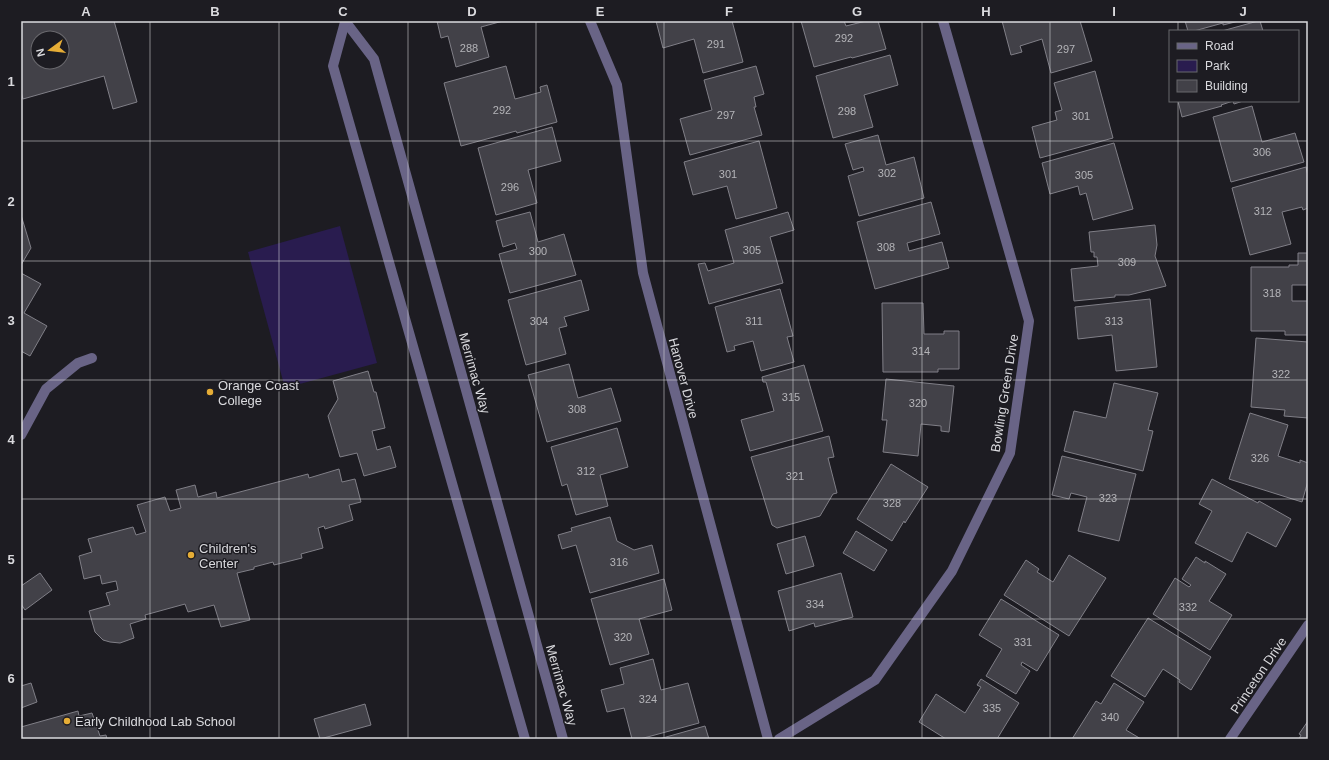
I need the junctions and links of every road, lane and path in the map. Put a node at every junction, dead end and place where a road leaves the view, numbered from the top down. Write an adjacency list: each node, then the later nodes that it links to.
1 (590, 21): 9 (street, Hanover Drive)
2 (943, 21): 10 (street, Bowling Green Drive)
3 (345, 22): 7 (street, Merrimac Way); 8 (street, Merrimac Way)
4 (92, 358): 5 (street)
5 (21, 435)
6 (1308, 625): 11 (street, Princeton Drive)
7 (525, 739)
8 (563, 739)
9 (768, 739)
10 (779, 739)
11 (1230, 739)

